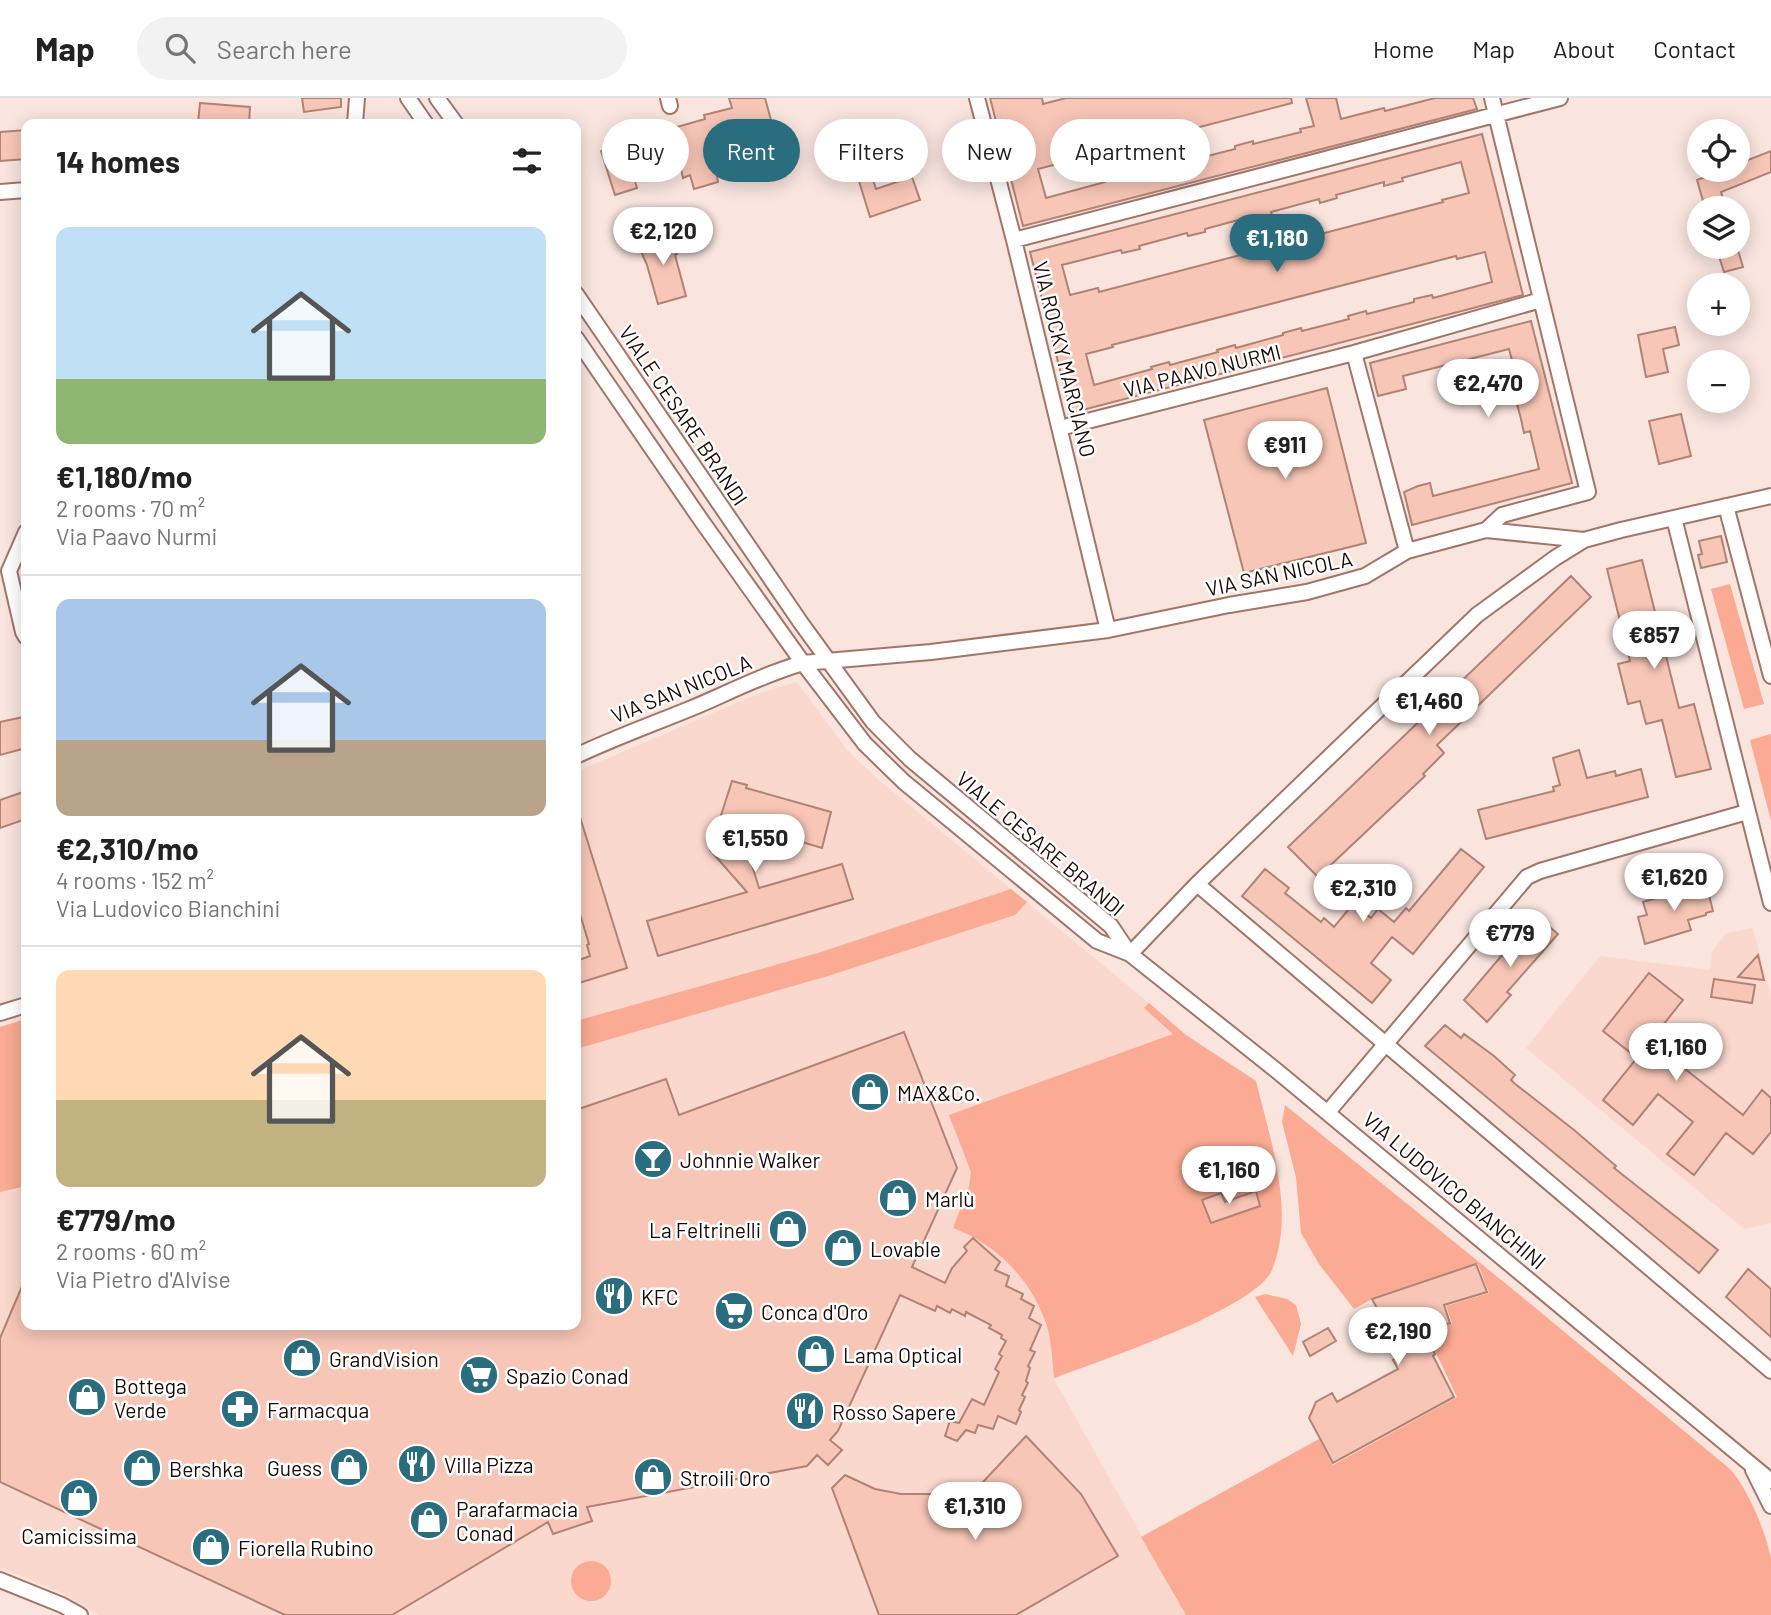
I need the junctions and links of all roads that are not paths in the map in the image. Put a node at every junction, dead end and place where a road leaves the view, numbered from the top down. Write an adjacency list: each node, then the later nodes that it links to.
1 (357, 98): 8 (street)
2 (408, 98): 9 (street)
3 (436, 98): 10 (street)
4 (977, 98): 13 (street, VIA ROCKY MARCIANO)
5 (1492, 98): 7 (street)
6 (1560, 98): 7 (street)
7 (1496, 113): 13 (street); 14 (street)
8 (355, 119)
9 (423, 119)
10 (452, 119)
11 (21, 190): 12 (street)
12 (0, 192)
13 (1014, 240): 18 (street, VIA ROCKY MARCIANO)
14 (1541, 300): 17 (street, VIA PAAVO NURMI); 22 (street)
15 (581, 302): 28 (street, VIALE CESARE BRANDI)
16 (581, 345): 29 (street, VIALE CESARE BRANDI)
17 (1353, 353): 18 (street, VIA PAAVO NURMI); 25 (street)
18 (1060, 428): 27 (street, VIA ROCKY MARCIANO)
19 (1771, 496): 20 (street, VIA SAN NICOLA)
20 (1726, 506): 21 (street, VIA SAN NICOLA); 30 (street)
21 (1674, 518): 23 (street, VIA SAN NICOLA); 32 (street)
22 (1486, 530): 23 (street, VIA SAN NICOLA); 25 (street, VIA SAN NICOLA)
23 (1584, 540): 33 (street)
24 (21, 543): 26 (street)
25 (1406, 551): 27 (street, VIA SAN NICOLA)
26 (21, 623)
27 (1108, 630): 28 (street, VIA SAN NICOLA)
28 (827, 659): 29 (street, VIA SAN NICOLA); 35 (street, VIALE CESARE BRANDI)
29 (803, 663): 31 (street, VIA SAN NICOLA); 35 (street, VIALE CESARE BRANDI)
30 (1771, 676)
31 (581, 754)
32 (1748, 812): 34 (street); 38 (street)
33 (1197, 884): 35 (street); 38 (street)
34 (1771, 903)
35 (1130, 954): 39 (street, VIA LUDOVICO BIANCHINI)
36 (21, 1007): 37 (street)
37 (0, 1013)
38 (1385, 1045): 39 (street); 40 (street)
39 (1328, 1112): 41 (street, VIA LUDOVICO BIANCHINI)
40 (1771, 1371)
41 (1749, 1463): 42 (street, VIA LUDOVICO BIANCHINI); 43 (street)
42 (1771, 1481)
43 (1771, 1506)
44 (0, 1580): 45 (street)
45 (80, 1615)

